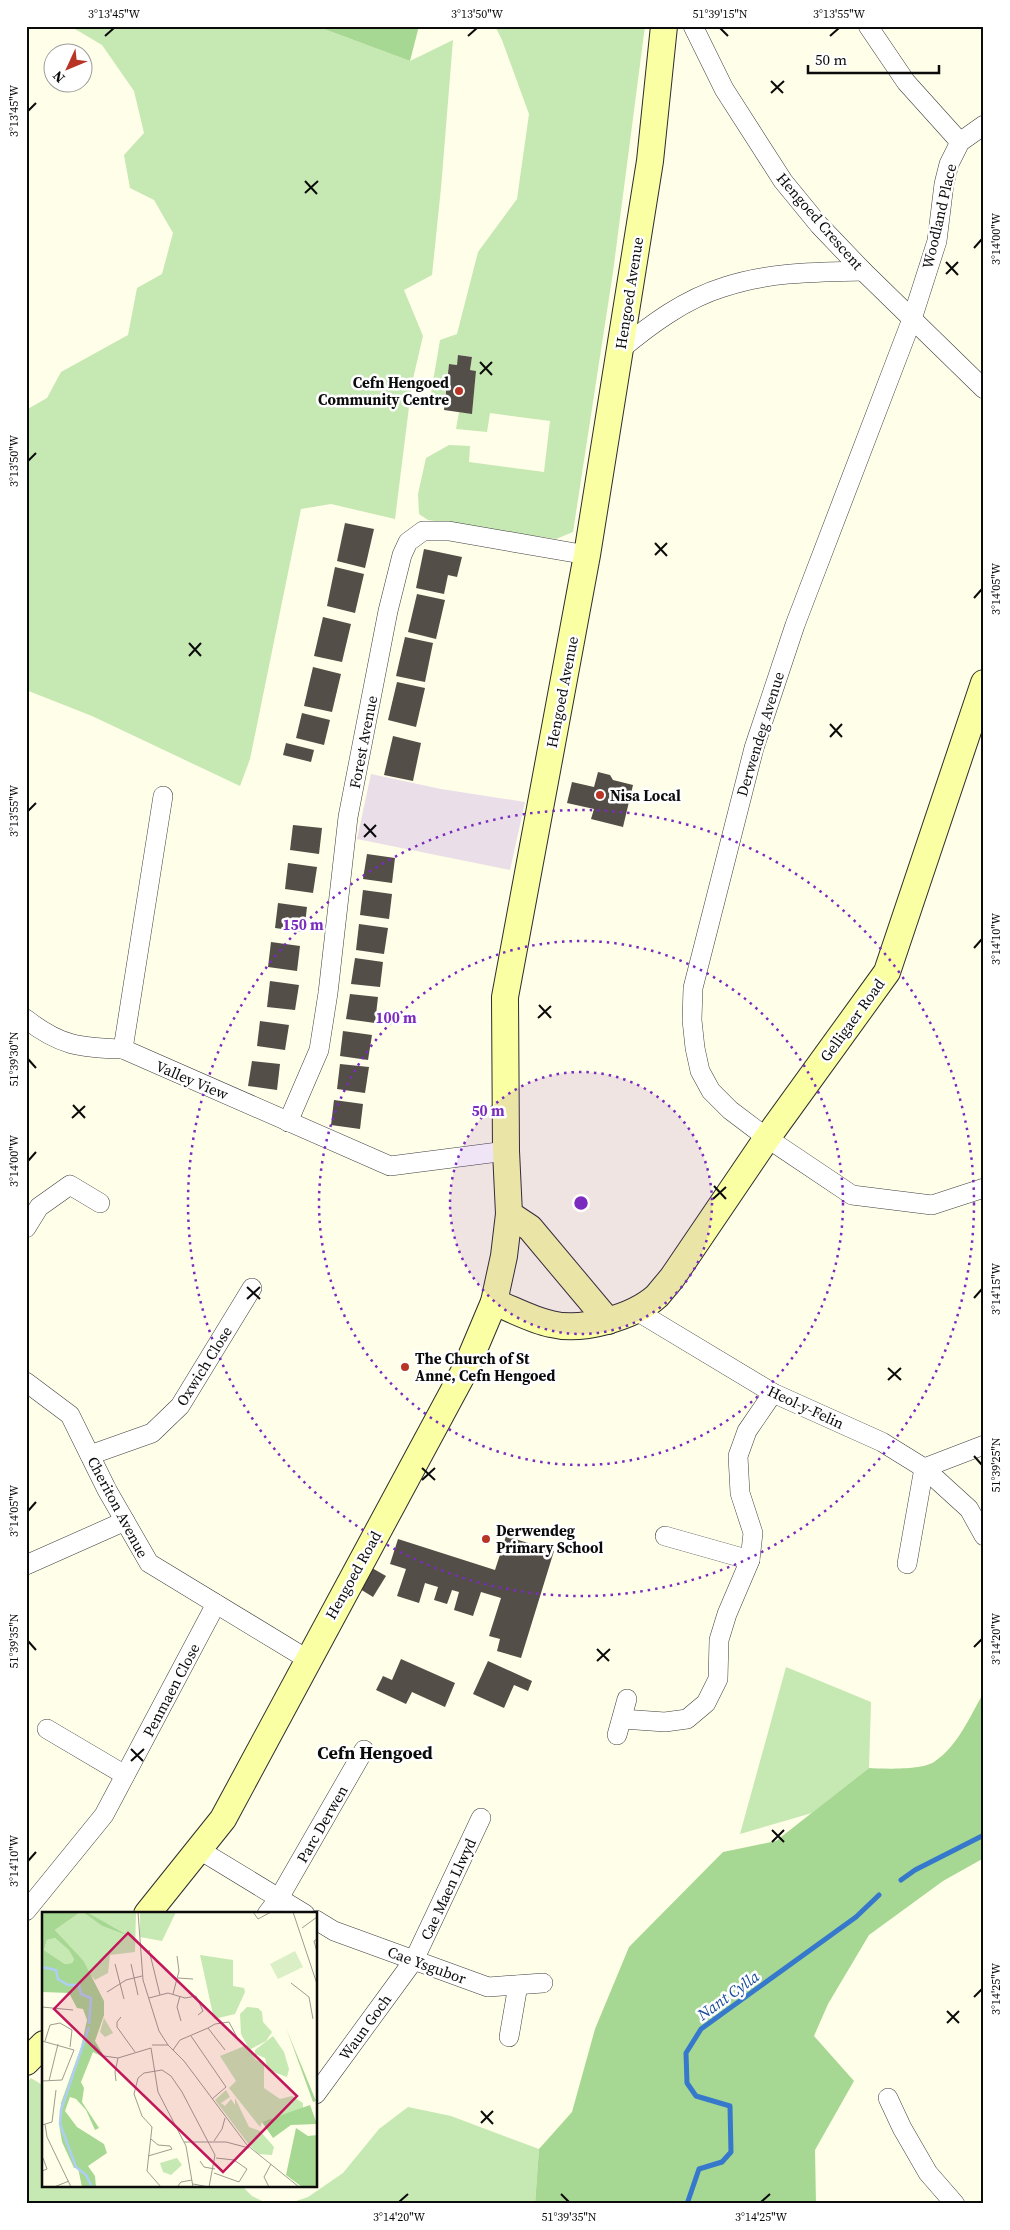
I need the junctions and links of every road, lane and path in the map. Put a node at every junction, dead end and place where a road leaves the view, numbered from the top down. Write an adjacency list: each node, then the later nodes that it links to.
1 (664, 26): 8 (street, Hengoed Avenue)
2 (694, 26): 6 (street, Hengoed Crescent)
3 (868, 26): 5 (street)
4 (984, 125): 5 (street, Woodland Place)
5 (960, 142): 7 (street, Woodland Place)
6 (864, 271): 7 (street, Hengoed Crescent); 8 (street)
7 (912, 319): 9 (street, Hengoed Crescent); 16 (street, Derwendeg Avenue)
8 (620, 350): 10 (street, Hengoed Avenue)
9 (984, 388)
10 (587, 555): 15 (street, Forest Avenue); 17 (street, Hengoed Avenue)
11 (984, 683): 16 (street, Gelligaer Road)
12 (163, 796): 14 (street)
13 (26, 1019): 14 (street)
14 (123, 1049): 15 (street, Valley View)
15 (288, 1122): 17 (street, Valley View)
16 (767, 1138): 18 (street, Derwendeg Avenue); 24 (street, Gelligaer Road)
17 (506, 1151): 20 (street, Hengoed Avenue)
18 (984, 1188)
19 (100, 1203): 21 (street)
20 (509, 1214): 23 (street, Hengoed Road); 25 (street)
21 (26, 1228)
22 (252, 1288): 29 (street, Oxwich Close)
23 (494, 1302): 25 (street, Gelligaer Road); 38 (street, Hengoed Road)
24 (635, 1310): 25 (street, Gelligaer Road); 27 (street, Heol-y-Felin)
25 (608, 1321)
26 (26, 1382): 29 (street, Cheriton Avenue)
27 (773, 1393): 30 (street, Heol-y-Felin); 34 (street)
28 (984, 1445): 30 (street)
29 (90, 1455): 31 (street, Cheriton Avenue)
30 (924, 1468): 33 (street, Heol-y-Felin); 35 (street)
31 (125, 1522): 36 (street); 37 (street, Cheriton Avenue)
32 (665, 1536): 34 (street)
33 (984, 1536)
34 (750, 1560): 39 (street)
35 (907, 1564)
36 (26, 1565)
37 (216, 1604): 38 (street, Cheriton Avenue); 42 (street, Penmaen Close)
38 (307, 1659): 44 (street, Hengoed Road)
39 (627, 1699)
40 (47, 1729): 42 (street)
41 (364, 1750): 45 (street, Parc Derwen)
42 (125, 1775): 46 (street, Penmaen Close)
43 (481, 1818): 51 (street, Cae Maen Llwyd)
44 (198, 1849): 45 (street); 47 (street, Hengoed Road)
45 (279, 1898): 48 (street, Parc Derwen); 49 (street)
46 (26, 1911)
47 (149, 1912)
48 (268, 1912)
49 (302, 1912)
50 (318, 1921): 51 (street, Cae Ysgubor)
51 (414, 1960): 53 (street, Cae Ysgubor); 57 (street, Waun Goch)
52 (543, 1983): 53 (street, Cae Ysgubor)
53 (518, 1985): 54 (street)
54 (509, 2037)
55 (42, 2046): 56 (street)
56 (26, 2062)
57 (318, 2091)
58 (888, 2098): 59 (street)
59 (955, 2204)

